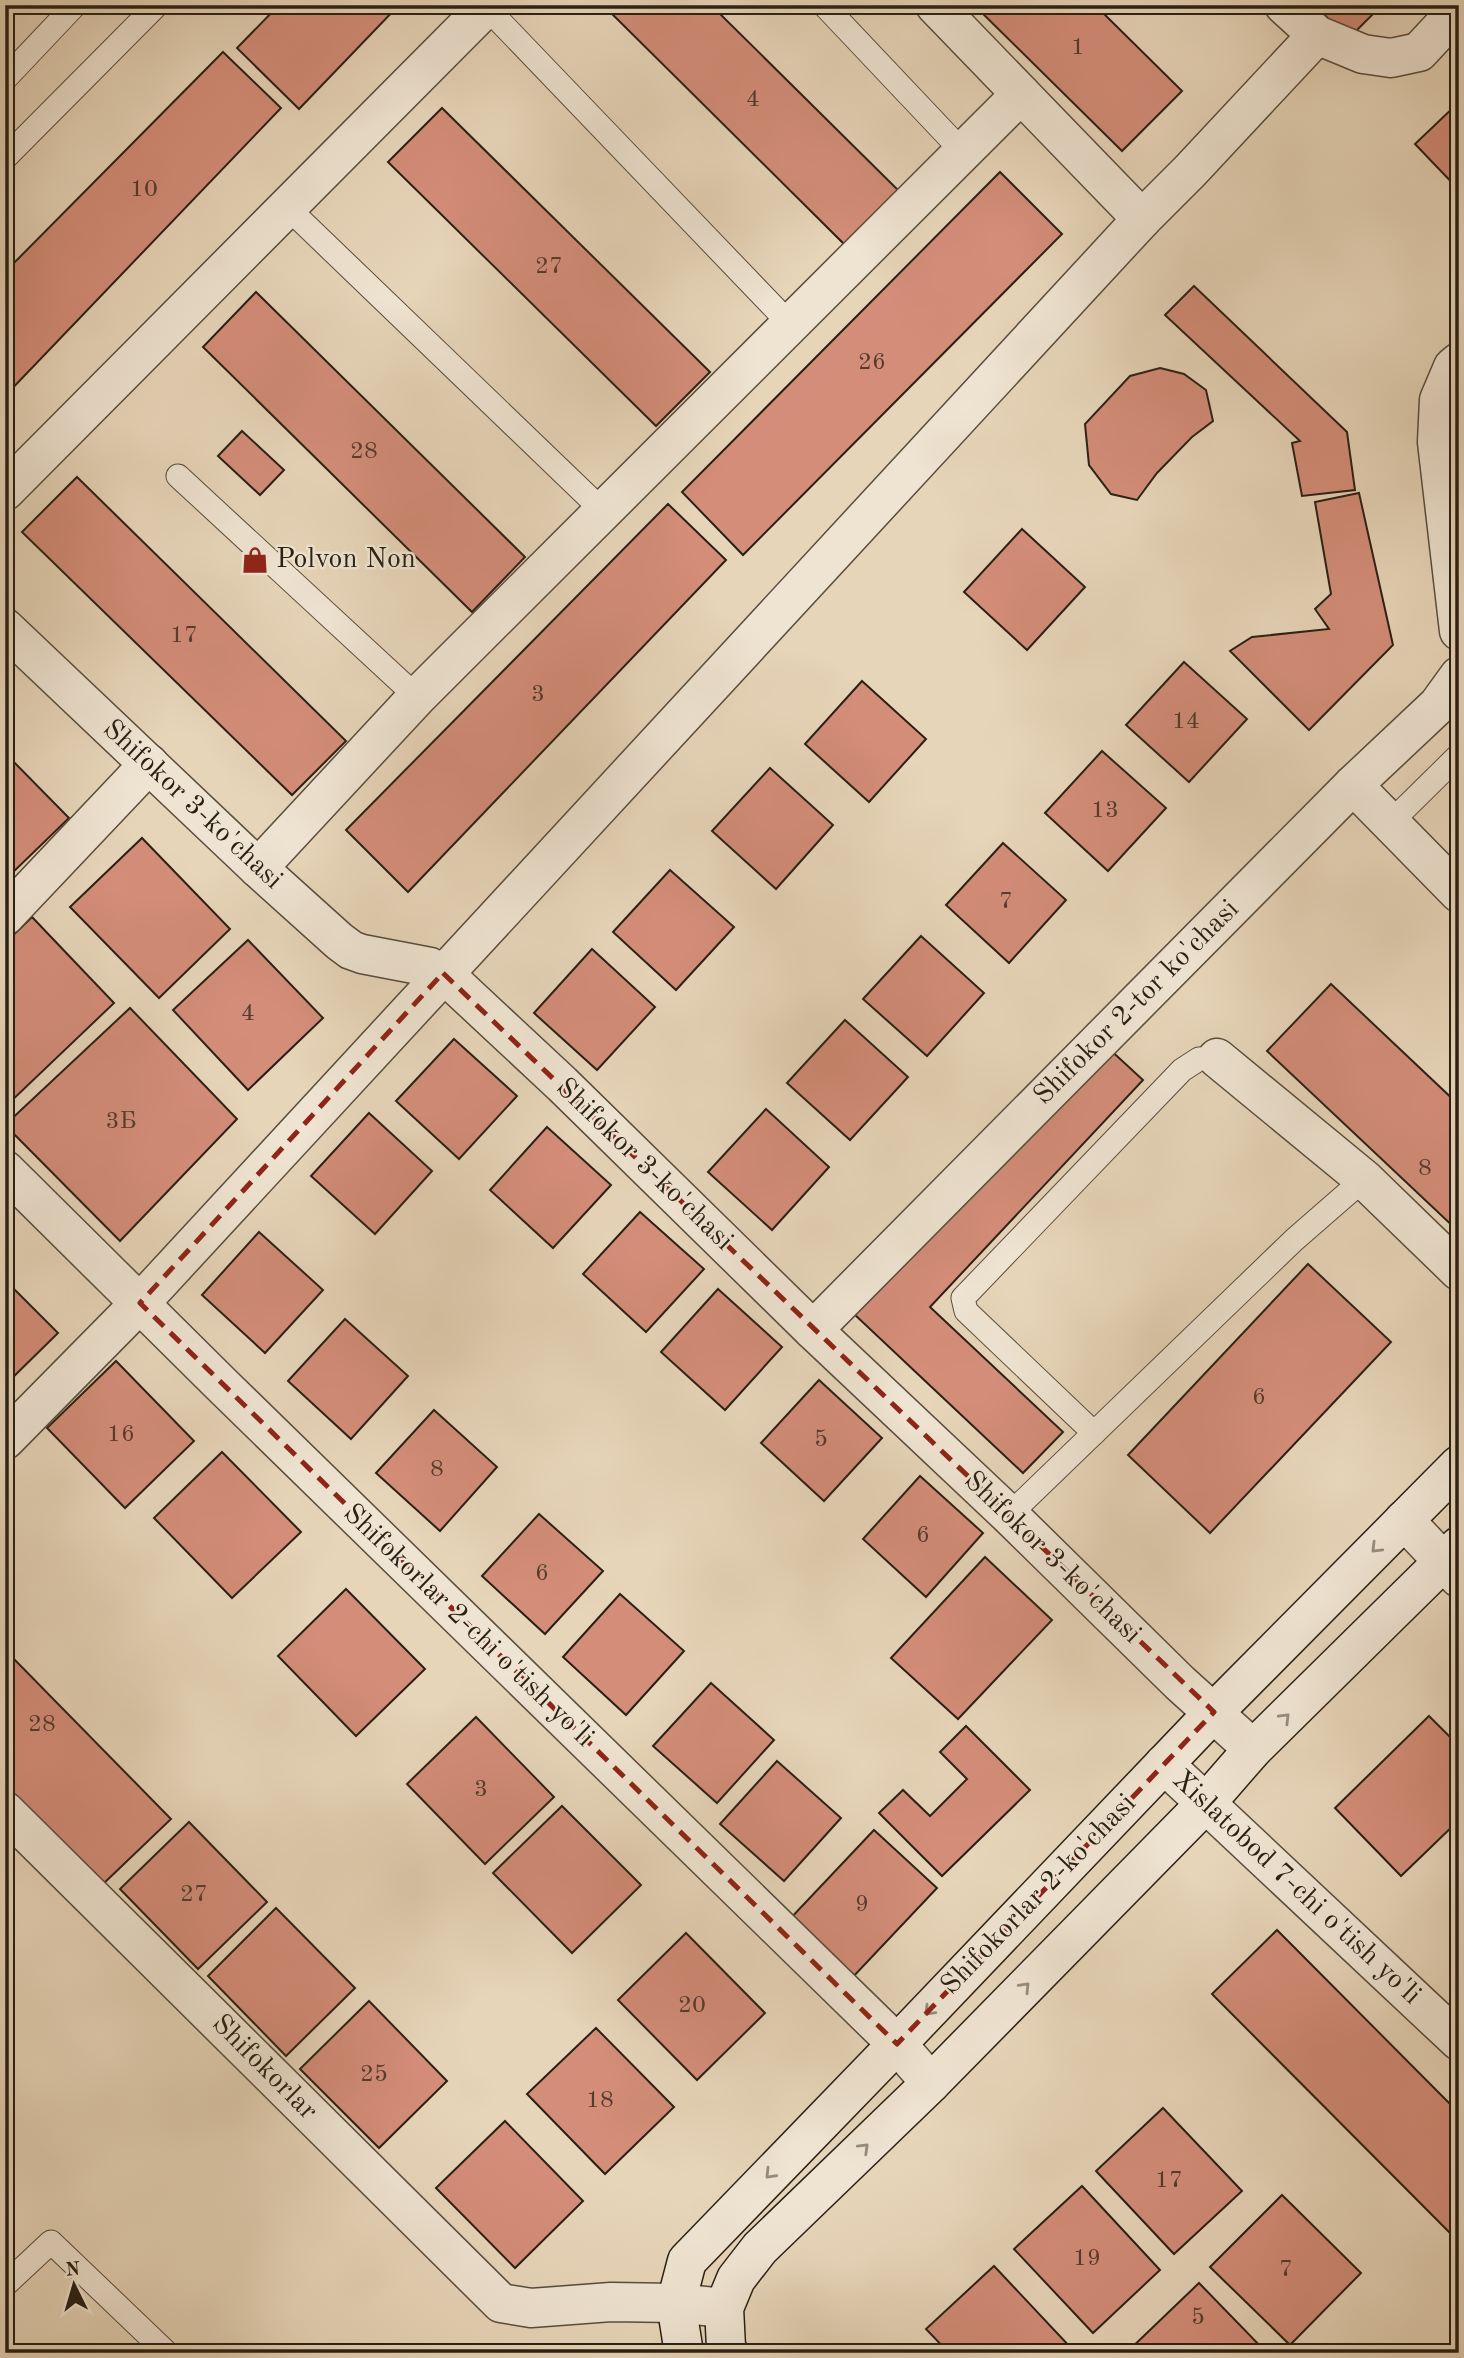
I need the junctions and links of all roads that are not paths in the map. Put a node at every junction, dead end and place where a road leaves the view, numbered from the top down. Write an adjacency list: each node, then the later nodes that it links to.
1 (75, 5): 9 (lane)
2 (157, 5): 12 (lane)
3 (824, 5): 11 (lane)
4 (935, 5): 10 (street)
5 (1284, 5): 8 (street)
6 (487, 6): 13 (street); 15 (lane)
7 (1459, 9): 8 (street)
8 (1317, 35): 14 (street)
9 (5, 79)
10 (1021, 94): 11 (street); 14 (street)
11 (963, 152): 15 (street)
12 (5, 158)
13 (288, 208): 18 (street); 19 (lane)
14 (1142, 219): 31 (street)
15 (790, 324): 19 (street)
16 (1459, 362): 21 (street)
17 (178, 476): 23 (lane)
18 (5, 491)
19 (603, 510): 23 (street)
20 (5, 628): 25 (street, Shifokor 3-ko'chasi)
21 (1459, 631)
22 (1459, 676): 26 (street, Shifokor 2-tor ko'chasi)
23 (417, 697): 28 (street)
24 (1459, 755): 27 (lane)
25 (149, 764): 28 (street, Shifokor 3-ko'chasi); 30 (street)
26 (1353, 785): 27 (street); 37 (street, Shifokor 2-tor ko'chasi)
27 (1390, 823): 29 (street)
28 (258, 868): 31 (street, Shifokor 3-ko'chasi)
29 (1459, 893)
30 (5, 916)
31 (443, 973): 36 (street); 37 (street, Shifokor 3-ko'chasi)
32 (1217, 1058): 34 (street); 38 (lane)
33 (5, 1170): 36 (street, Shifokorlar 2-chi o'tish yo'li)
34 (1364, 1179): 35 (street); 38 (lane)
35 (1459, 1271)
36 (140, 1303): 39 (street); 50 (street, Shifokorlar 2-chi o'tish yo'li)
37 (813, 1330): 41 (street, Shifokor 3-ko'chasi)
38 (1094, 1433): 41 (lane)
39 (5, 1440)
40 (1459, 1465): 42 (street, Shifokorlar 2-ko'chasi)
41 (1009, 1514): 44 (street, Shifokor 3-ko'chasi)
42 (1404, 1520): 43 (street); 44 (street, Shifokorlar 2-ko'chasi, one-way to 44)
43 (1453, 1562): 45 (street, Shifokorlar 2-ko'chasi, one-way to 43)
44 (1214, 1712): 45 (street, Shifokor 3-ko'chasi); 46 (street, Shifokorlar 2-ko'chasi)
45 (1253, 1749): 47 (street, Shifokorlar 2-ko'chasi)
46 (1164, 1764): 47 (street, Xislatobod 7-chi o'tish yo'li); 50 (street, Shifokorlar 2-ko'chasi, one-way to 50)
47 (1206, 1803): 49 (street, Xislatobod 7-chi o'tish yo'li); 51 (street, Shifokorlar 2-ko'chasi, one-way to 47)
48 (5, 1811): 53 (street, Shifokorlar)
49 (1459, 2041)
50 (897, 2044): 51 (street, Shifokorlar 2-chi o'tish yo'li); 53 (street, Shifokorlar 2-ko'chasi, one-way to 53)
51 (931, 2083): 54 (street, Shifokorlar 2-ko'chasi, one-way to 51)
52 (5, 2285): 55 (lane)
53 (676, 2303): 54 (street, Shifokorlar); 56 (street, Shifokorlar 2-ko'chasi)
54 (724, 2308): 57 (street, Shifokorlar 2-ko'chasi)
55 (167, 2353)
56 (684, 2353)
57 (729, 2353)

